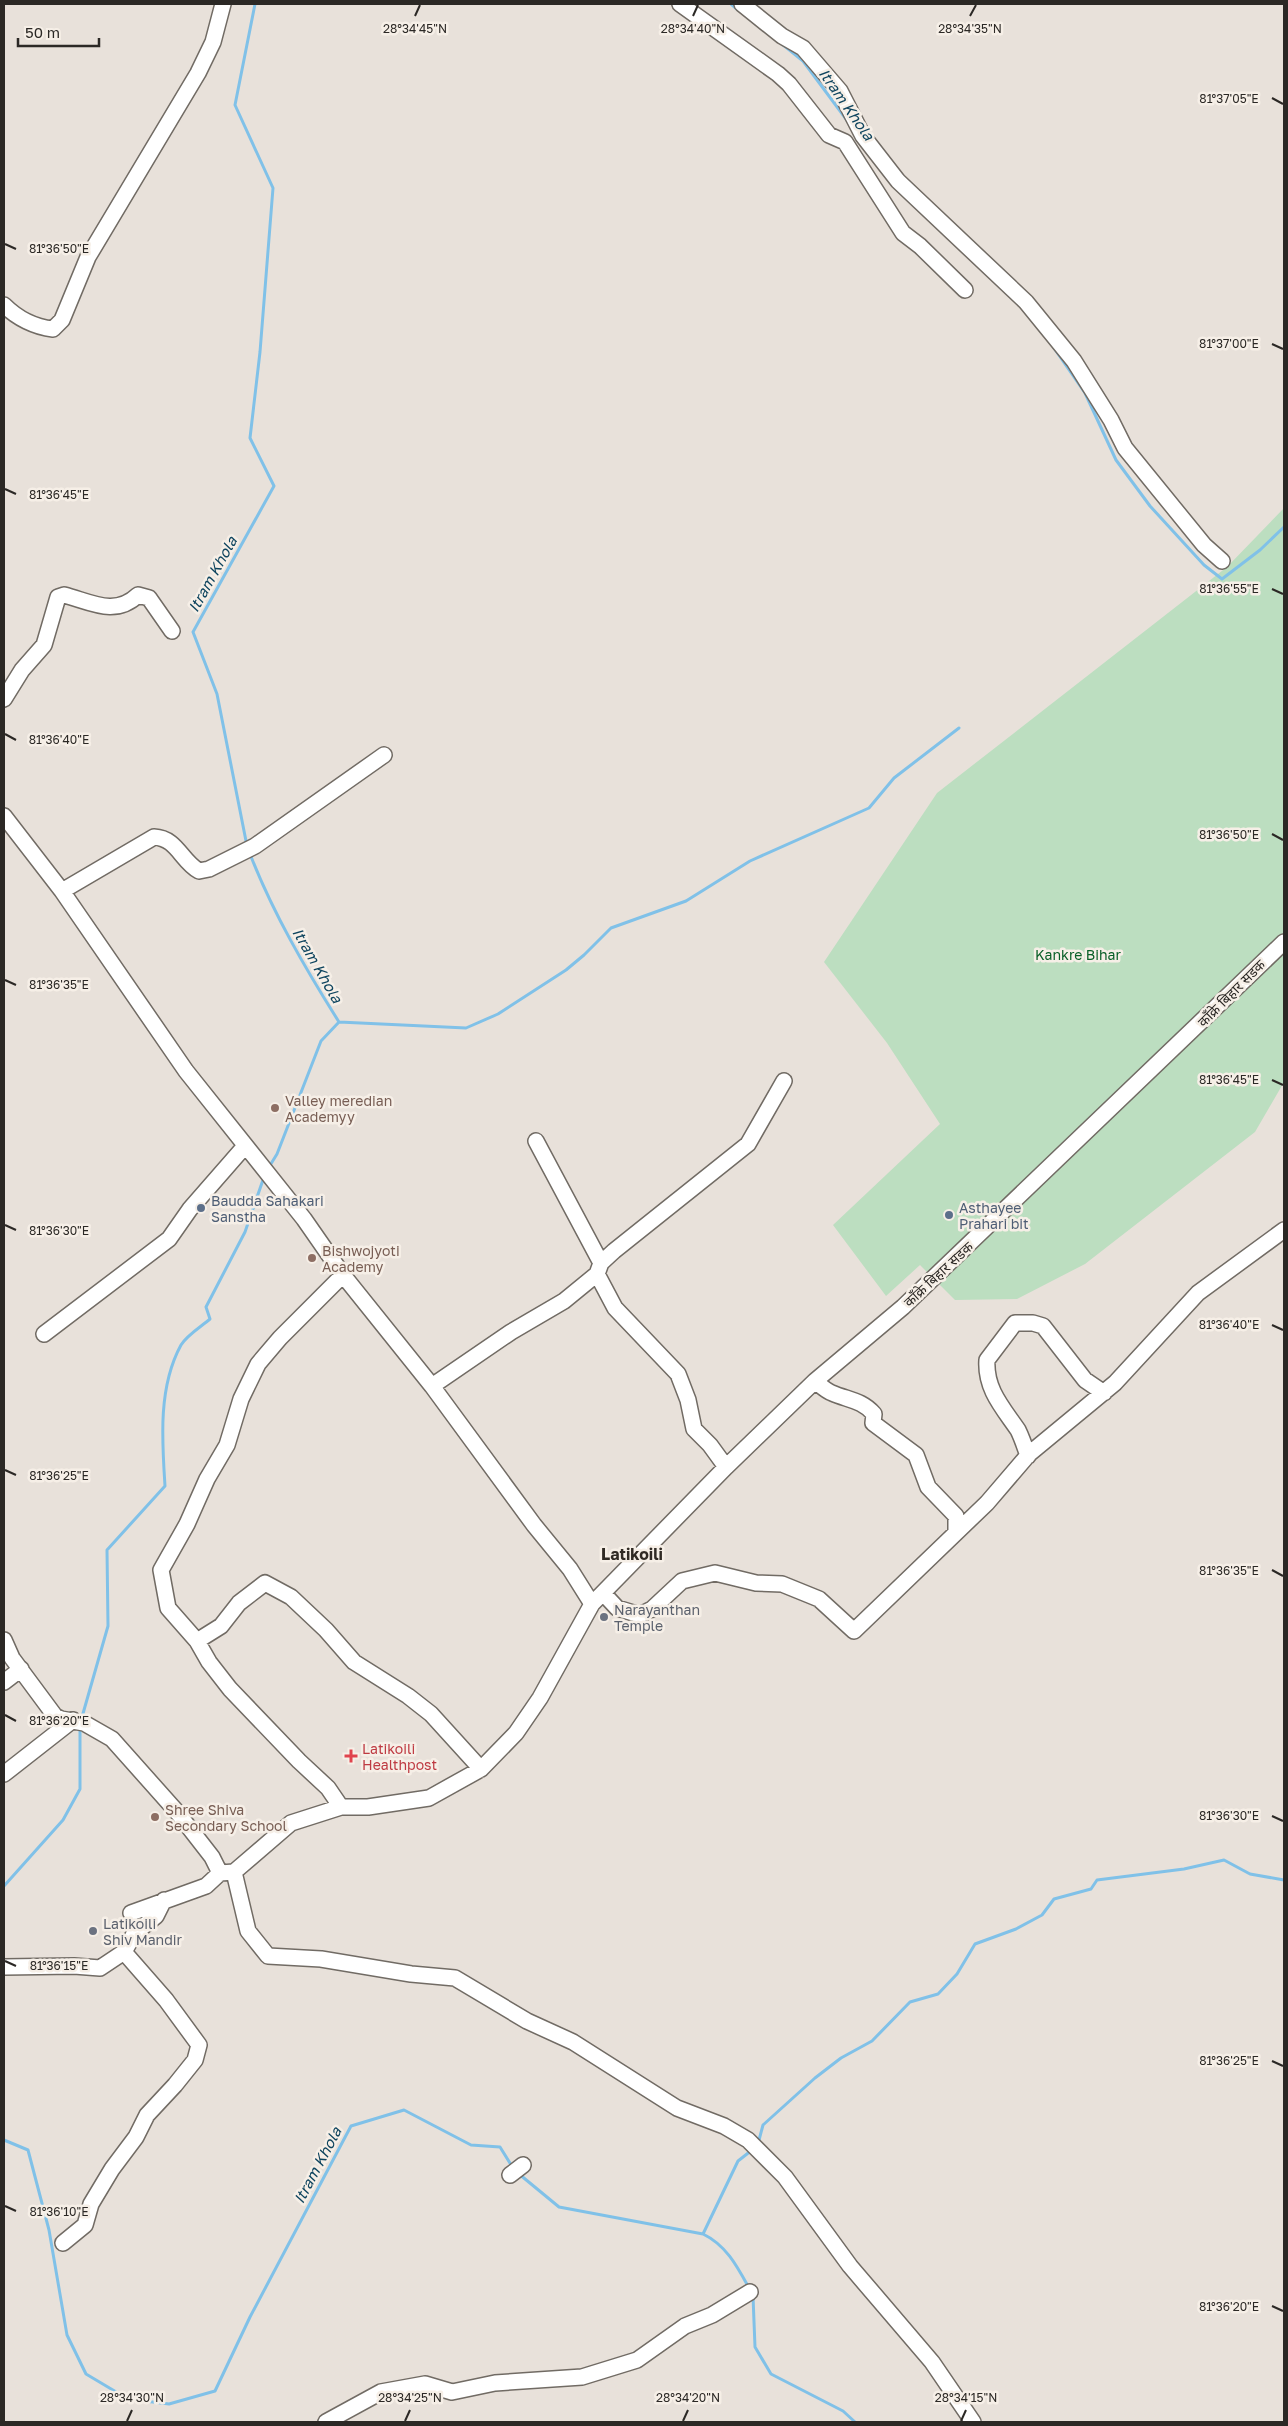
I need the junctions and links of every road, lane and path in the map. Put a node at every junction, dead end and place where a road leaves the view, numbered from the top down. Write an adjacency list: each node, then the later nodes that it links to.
1 (223, 4): 5 (street)
2 (680, 4): 4 (street)
3 (742, 4): 6 (street)
4 (965, 290)
5 (4, 305)
6 (1222, 561)
7 (172, 632): 8 (street)
8 (4, 699)
9 (384, 755): 11 (street)
10 (4, 816): 11 (street)
11 (62, 891): 15 (street)
12 (1284, 942): 20 (street, काँक्रे बिहार सडक)
13 (784, 1081): 17 (street)
14 (536, 1141): 17 (street)
15 (245, 1146): 18 (street); 19 (street)
16 (1284, 1230): 22 (street)
17 (599, 1268): 21 (street); 24 (street)
18 (344, 1275): 21 (street); 29 (street)
19 (44, 1334)
20 (815, 1381): 24 (street, काँक्रे बिहार सडक); 25 (street)
21 (432, 1386): 27 (street)
22 (1104, 1393): 23 (street); 23 (street)
23 (1028, 1456): 25 (street)
24 (726, 1467): 26 (street, काँक्रे बिहार सडक)
25 (956, 1531): 26 (street)
26 (603, 1593): 27 (street, काँक्रे बिहार सडक)
27 (592, 1604): 33 (street, काँक्रे बिहार सडक)
28 (4, 1640): 30 (street)
29 (197, 1640): 33 (street); 35 (street)
30 (21, 1669): 31 (street); 32 (street)
31 (4, 1682)
32 (79, 1721): 34 (street); 36 (street)
33 (481, 1769): 35 (street, काँक्रे बिहार सडक)
34 (4, 1774)
35 (341, 1807): 36 (street, काँक्रे बिहार सडक)
36 (227, 1872): 37 (street, काँक्रे बिहार सडक); 46 (street)
37 (164, 1900): 38 (street, काँक्रे बिहार सडक); 39 (street)
38 (131, 1913)
39 (124, 1952): 40 (street); 43 (street)
40 (4, 1967)
41 (523, 2166): 42 (street)
42 (510, 2175)
43 (63, 2242)
44 (750, 2292): 45 (street)
45 (326, 2422)
46 (973, 2422)

